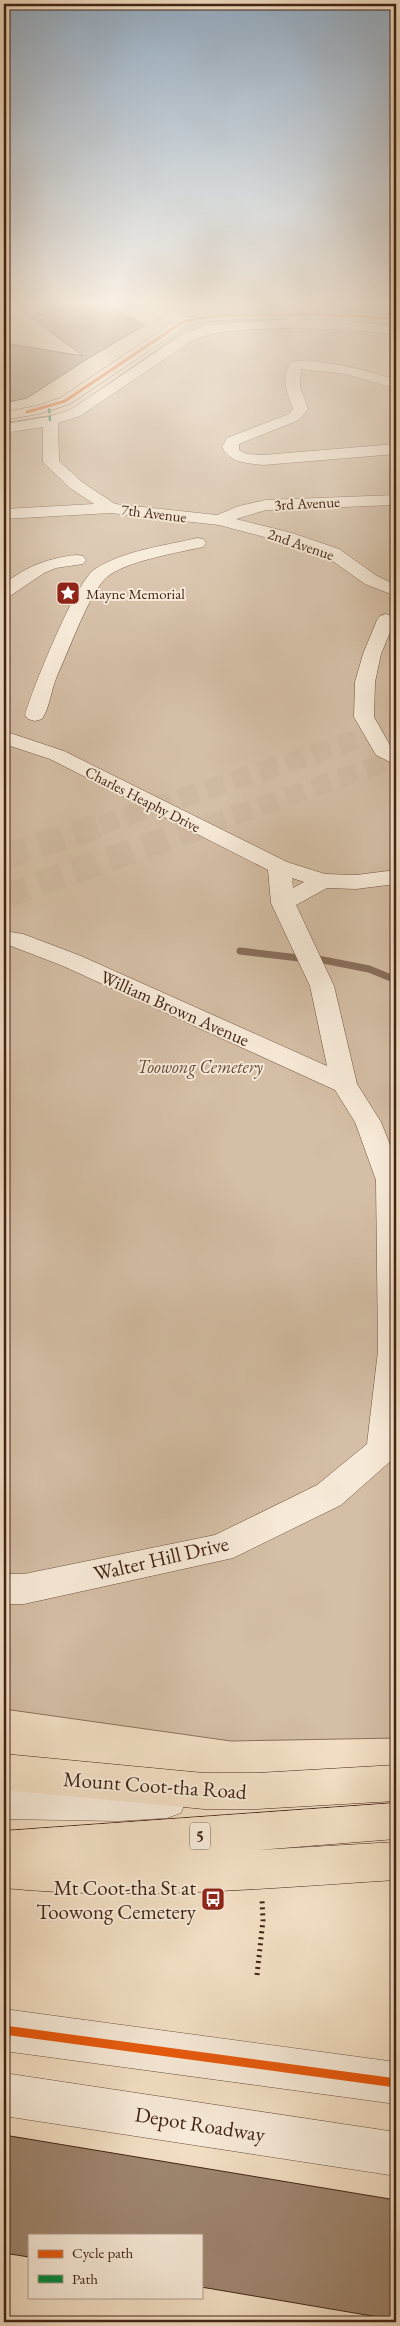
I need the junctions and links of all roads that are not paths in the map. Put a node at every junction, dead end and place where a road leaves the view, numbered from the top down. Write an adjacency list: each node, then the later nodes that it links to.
1 (44, 414): 2 (street)
2 (49, 414): 3 (street); 5 (main road); 6 (street); 9 (street)
3 (61, 414)
4 (297, 414): 7 (street)
5 (4, 416)
6 (4, 428)
7 (396, 449)
8 (396, 500): 12 (street, 3rd Avenue)
9 (111, 508): 10 (street, 7th Avenue); 11 (street, 7th Avenue)
10 (4, 514)
11 (197, 518): 12 (street, 2nd Avenue); 14 (street)
12 (219, 520): 13 (street, 2nd Avenue)
13 (286, 537): 14 (street); 18 (street, 2nd Avenue)
14 (213, 541): 15 (street)
15 (133, 558): 16 (street); 17 (street)
16 (78, 560): 17 (street); 19 (street)
17 (100, 573): 22 (street)
18 (371, 580): 20 (street, 2nd Avenue); 21 (street)
19 (4, 592)
20 (396, 592)
21 (391, 616): 26 (street)
22 (35, 715): 23 (street); 25 (street)
23 (4, 728)
24 (4, 737): 25 (street, Charles Heaphy Drive)
25 (56, 755): 27 (street, Charles Heaphy Drive)
26 (396, 759)
27 (279, 867): 29 (street, Charles Heaphy Drive); 30 (street)
28 (396, 877): 29 (street, Charles Heaphy Drive)
29 (323, 881): 30 (street)
30 (283, 904): 32 (street)
31 (4, 938): 32 (street, William Brown Avenue)
32 (344, 1084): 33 (street)
33 (389, 1453): 34 (street, Walter Hill Drive)
34 (4, 1589)
35 (4, 1772): 37 (main road, Mount Coot-tha Road)
36 (396, 1783): 37 (main road, Mount Coot-tha Road)
37 (231, 1792): 38 (street)
38 (4, 1801)
39 (396, 1821): 40 (main road, 5)
40 (4, 1850)
41 (396, 1861): 42 (main road)
42 (4, 1869)
43 (4, 2030): 44 (street)
44 (396, 2083)
45 (4, 2094): 46 (street, Depot Roadway)
46 (396, 2154)

